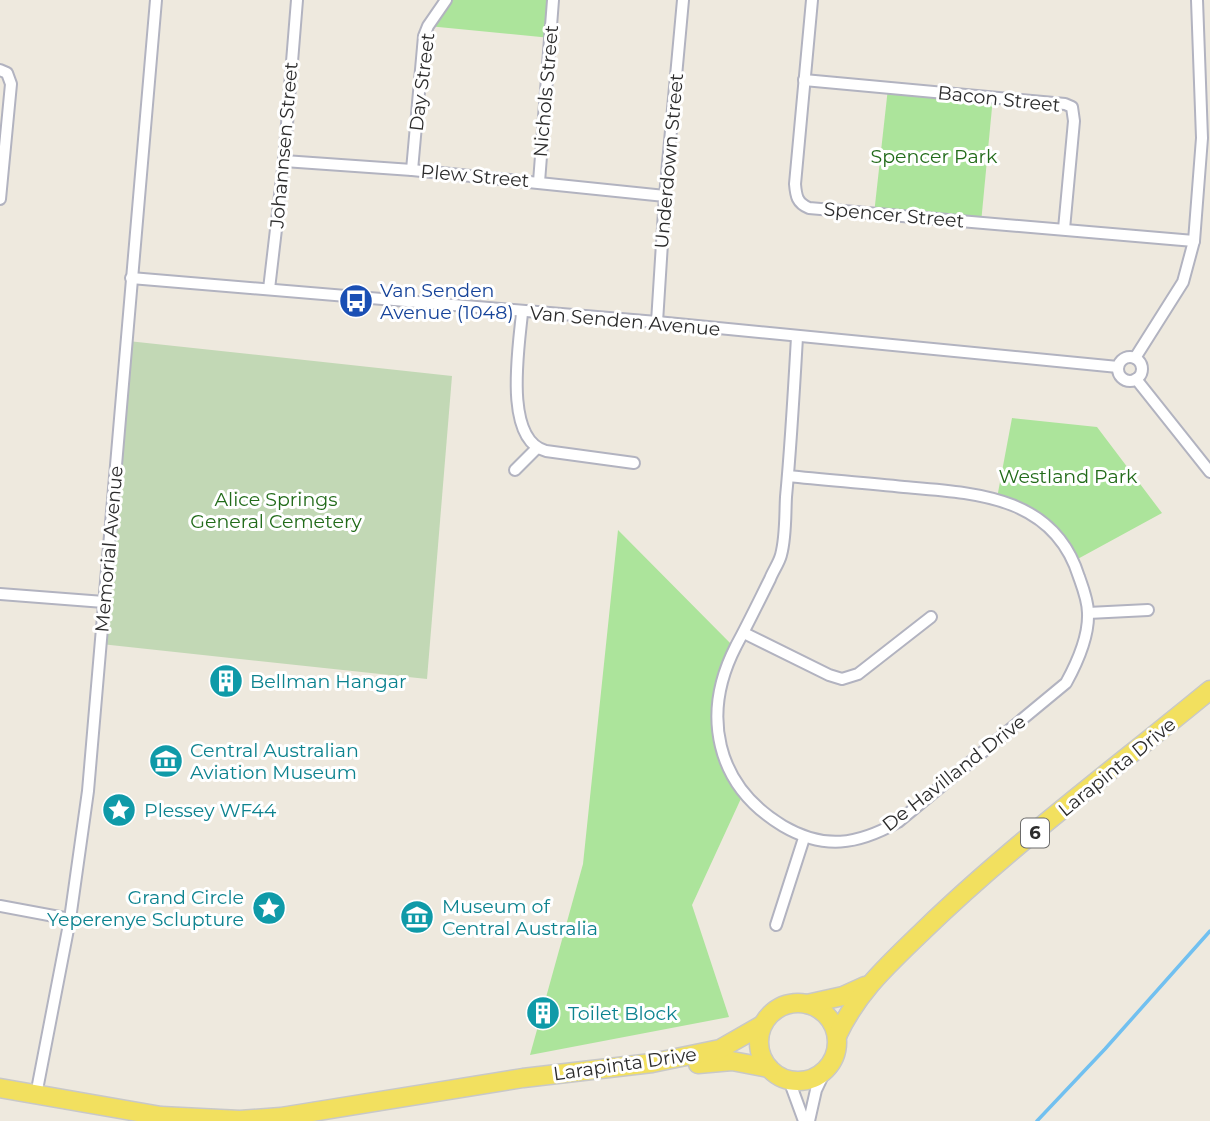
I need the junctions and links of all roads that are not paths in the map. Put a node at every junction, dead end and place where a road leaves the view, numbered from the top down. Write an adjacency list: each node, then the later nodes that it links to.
1 (156, 0): 17 (street, Memorial Avenue)
2 (297, 0): 10 (street, Johannsen Street)
3 (446, 0): 11 (street, Day Street)
4 (553, 0): 12 (street, Nichols Street)
5 (682, 0): 13 (street, Underdown Street)
6 (812, 0): 9 (street, Spencer Street)
7 (1197, 0): 16 (street)
8 (0, 70): 14 (street)
9 (804, 80): 15 (street, Spencer Street); 15 (street, Bacon Street)
10 (284, 161): 11 (street, Plew Street); 18 (street, Johannsen Street)
11 (412, 170): 12 (street, Plew Street)
12 (539, 182): 13 (street, Plew Street)
13 (665, 196): 20 (street, Underdown Street)
14 (0, 199)
15 (1064, 229): 16 (street, Spencer Street)
16 (1194, 241): 22 (street)
17 (131, 278): 18 (street, Van Senden Avenue); 31 (street, Memorial Avenue)
18 (269, 289): 19 (street, Van Senden Avenue)
19 (522, 313): 20 (street, Van Senden Avenue); 25 (street)
20 (657, 323): 21 (street, Van Senden Avenue)
21 (797, 337): 23 (street, Van Senden Avenue); 29 (street, De Havilland Drive)
22 (1135, 358): 23 (street); 24 (street)
23 (1118, 367): 24 (street)
24 (1136, 379): 28 (street)
25 (536, 449): 26 (street); 27 (street)
26 (634, 463)
27 (515, 470)
28 (1210, 472)
29 (788, 476): 33 (street, De Havilland Drive); 35 (street, De Havilland Drive)
30 (0, 594): 31 (street)
31 (104, 602): 39 (street, Memorial Avenue)
32 (1148, 610): 33 (street)
33 (1088, 613): 37 (street, De Havilland Drive)
34 (931, 617): 35 (street)
35 (744, 633): 37 (street, De Havilland Drive)
36 (1210, 690): 41 (main road, Larapinta Drive / 6)
37 (804, 838): 40 (street)
38 (0, 906): 39 (street)
39 (70, 919): 50 (street, Memorial Avenue)
40 (776, 925)
41 (868, 985): 42 (main road, Larapinta Drive / 6); 44 (main road, Larapinta Drive / 6)
42 (807, 1004): 43 (main road, 6); 44 (main road)
43 (762, 1025): 45 (main road); 47 (main road, Larapinta Drive / 6)
44 (837, 1036): 46 (main road, 6)
45 (769, 1068): 47 (main road, Larapinta Drive / 6); 48 (main road, 6)
46 (825, 1071): 48 (main road); 52 (street)
47 (523, 1078): 51 (main road, Larapinta Drive / 6)
48 (789, 1080): 52 (street)
49 (0, 1088): 50 (main road, Larapinta Drive / 6)
50 (36, 1095): 51 (main road, Larapinta Drive / 6)
51 (281, 1119)
52 (806, 1121)

